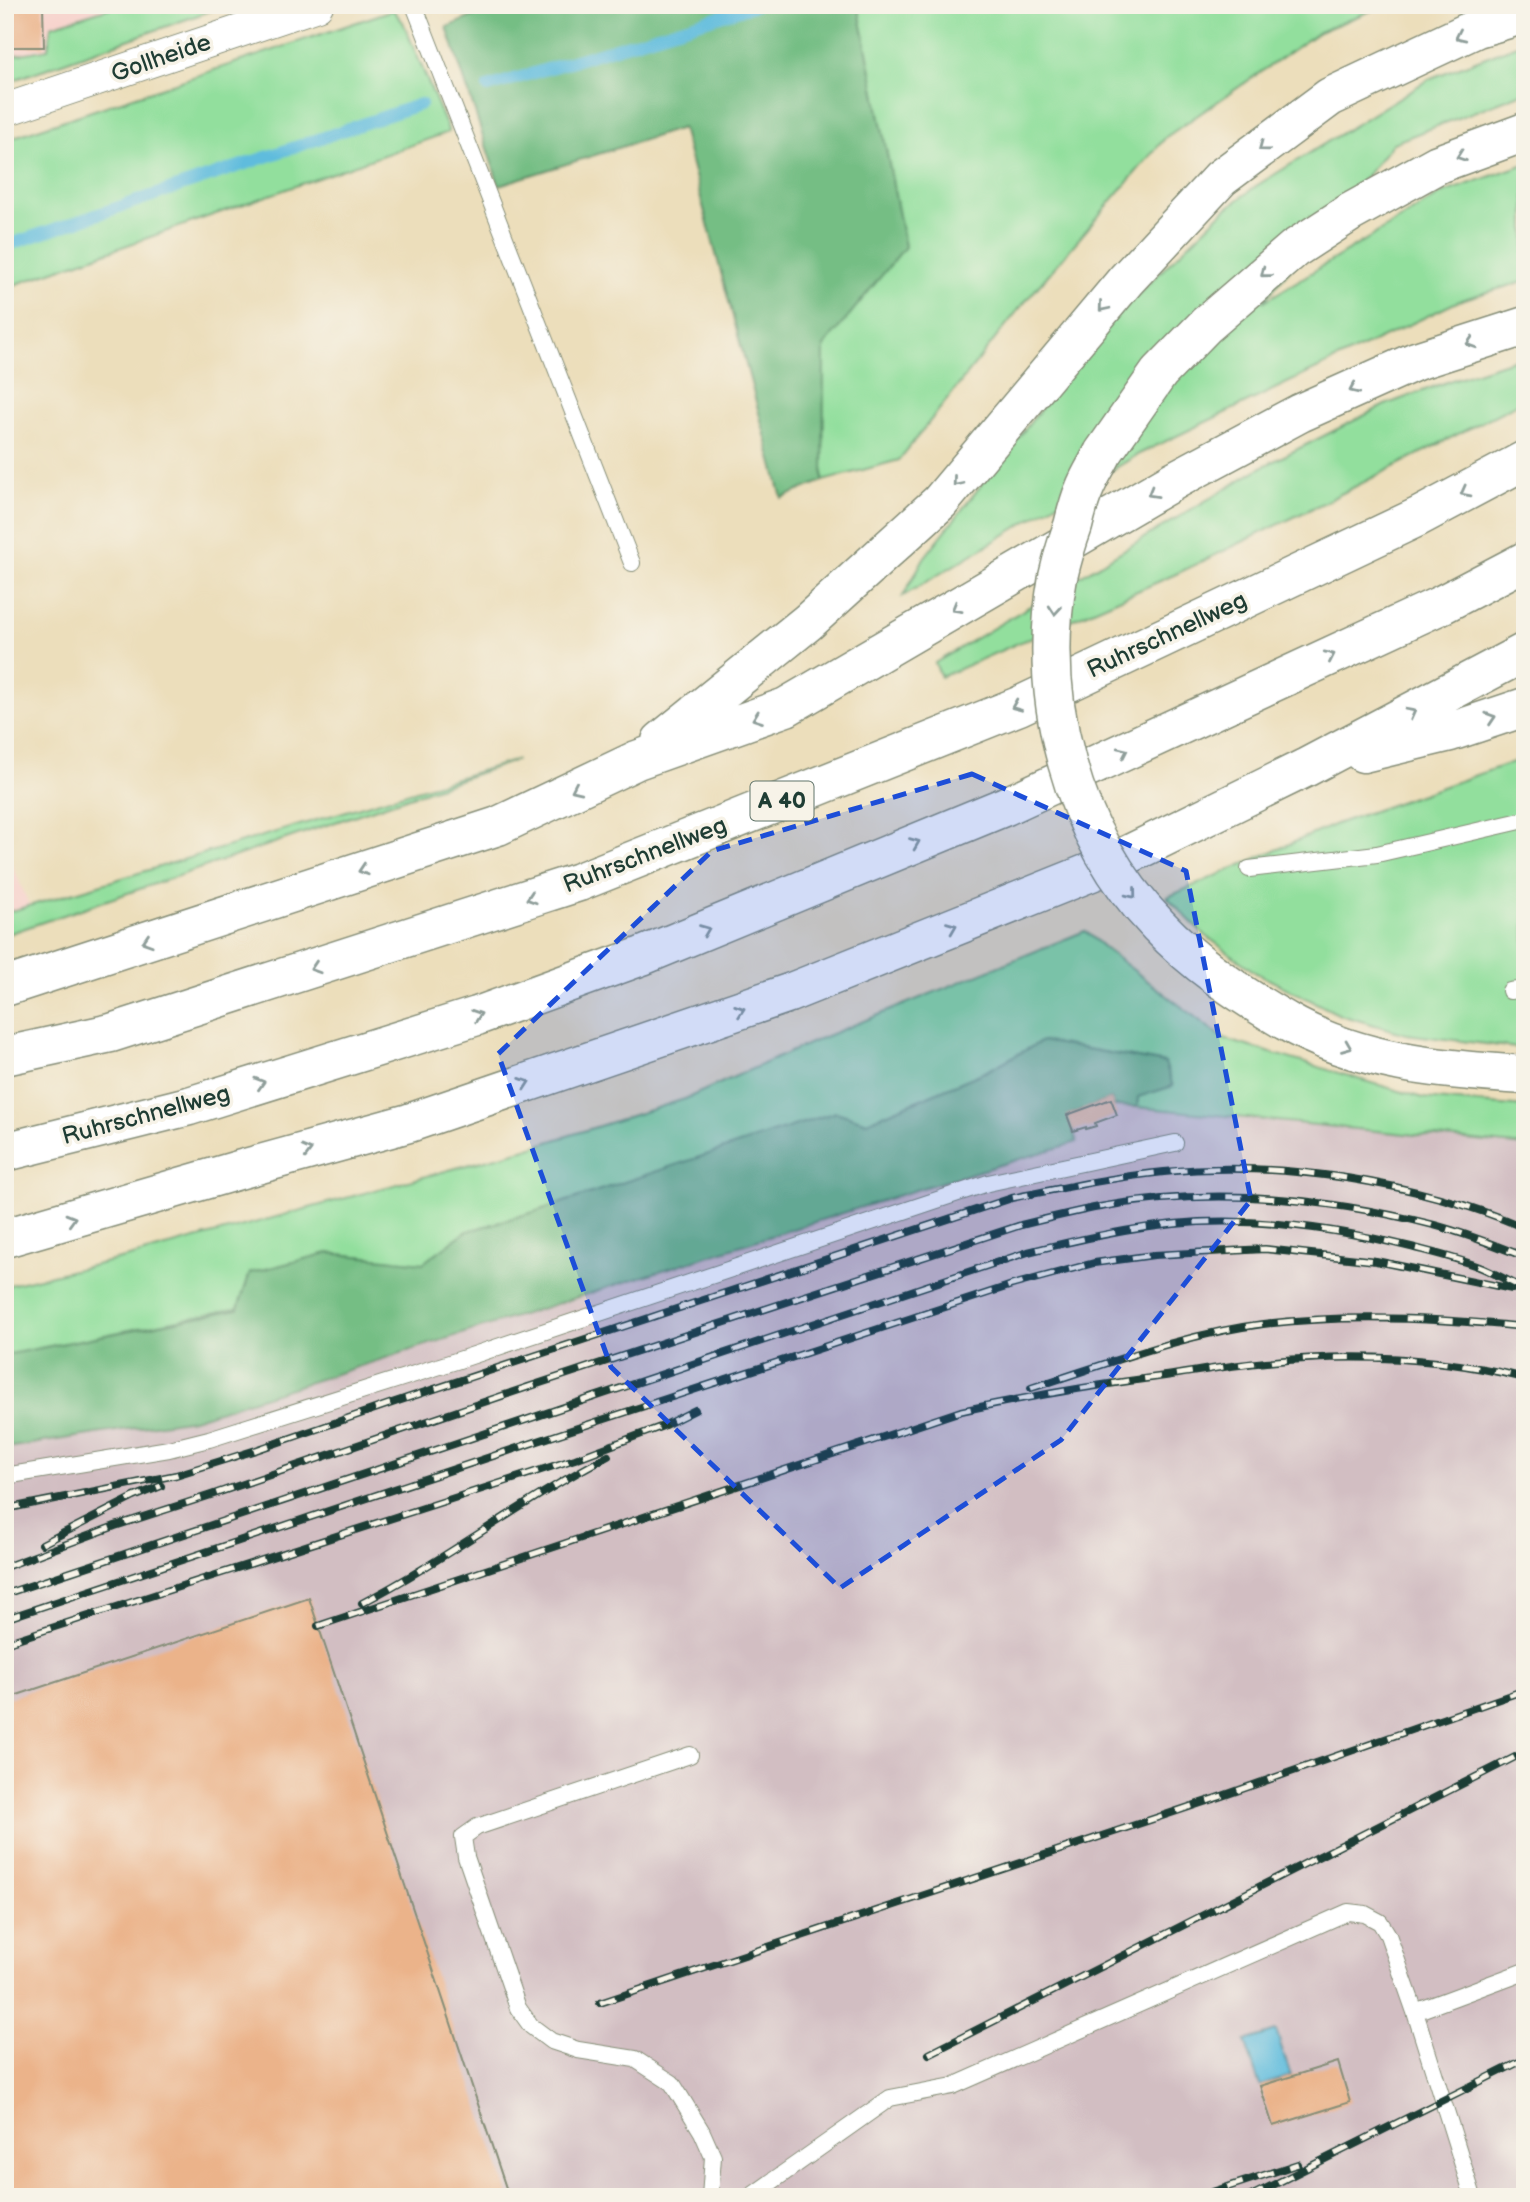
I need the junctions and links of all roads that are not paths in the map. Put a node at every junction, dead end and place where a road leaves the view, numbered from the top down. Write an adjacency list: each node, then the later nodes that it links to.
1 (317, 5): 4 (street, Gollheide)
2 (414, 5): 9 (lane)
3 (1525, 14): 12 (highway, one-way to 12)
4 (5, 110)
5 (1525, 132): 18 (highway, one-way to 18, bridge)
6 (1525, 326): 12 (highway, one-way to 12)
7 (1525, 460): 17 (highway, Ruhrschnellweg / A 40, one-way to 17)
8 (1525, 561): 20 (highway, Ruhrschnellweg, one-way to 8)
9 (632, 563)
10 (1525, 652): 13 (highway, one-way to 10)
11 (1525, 707): 13 (highway, one-way to 11)
12 (638, 760): 16 (highway, one-way to 16)
13 (1307, 767): 21 (highway, one-way to 13)
14 (1525, 820): 15 (lane)
15 (1249, 869)
16 (5, 987)
17 (5, 1056)
18 (1525, 1075)
19 (1175, 1143): 22 (lane)
20 (5, 1152)
21 (5, 1238)
22 (5, 1476)
23 (690, 1755): 26 (lane)
24 (1525, 1971): 25 (lane)
25 (1415, 2012): 27 (lane); 28 (lane)
26 (710, 2197)
27 (750, 2197)
28 (1473, 2197)

